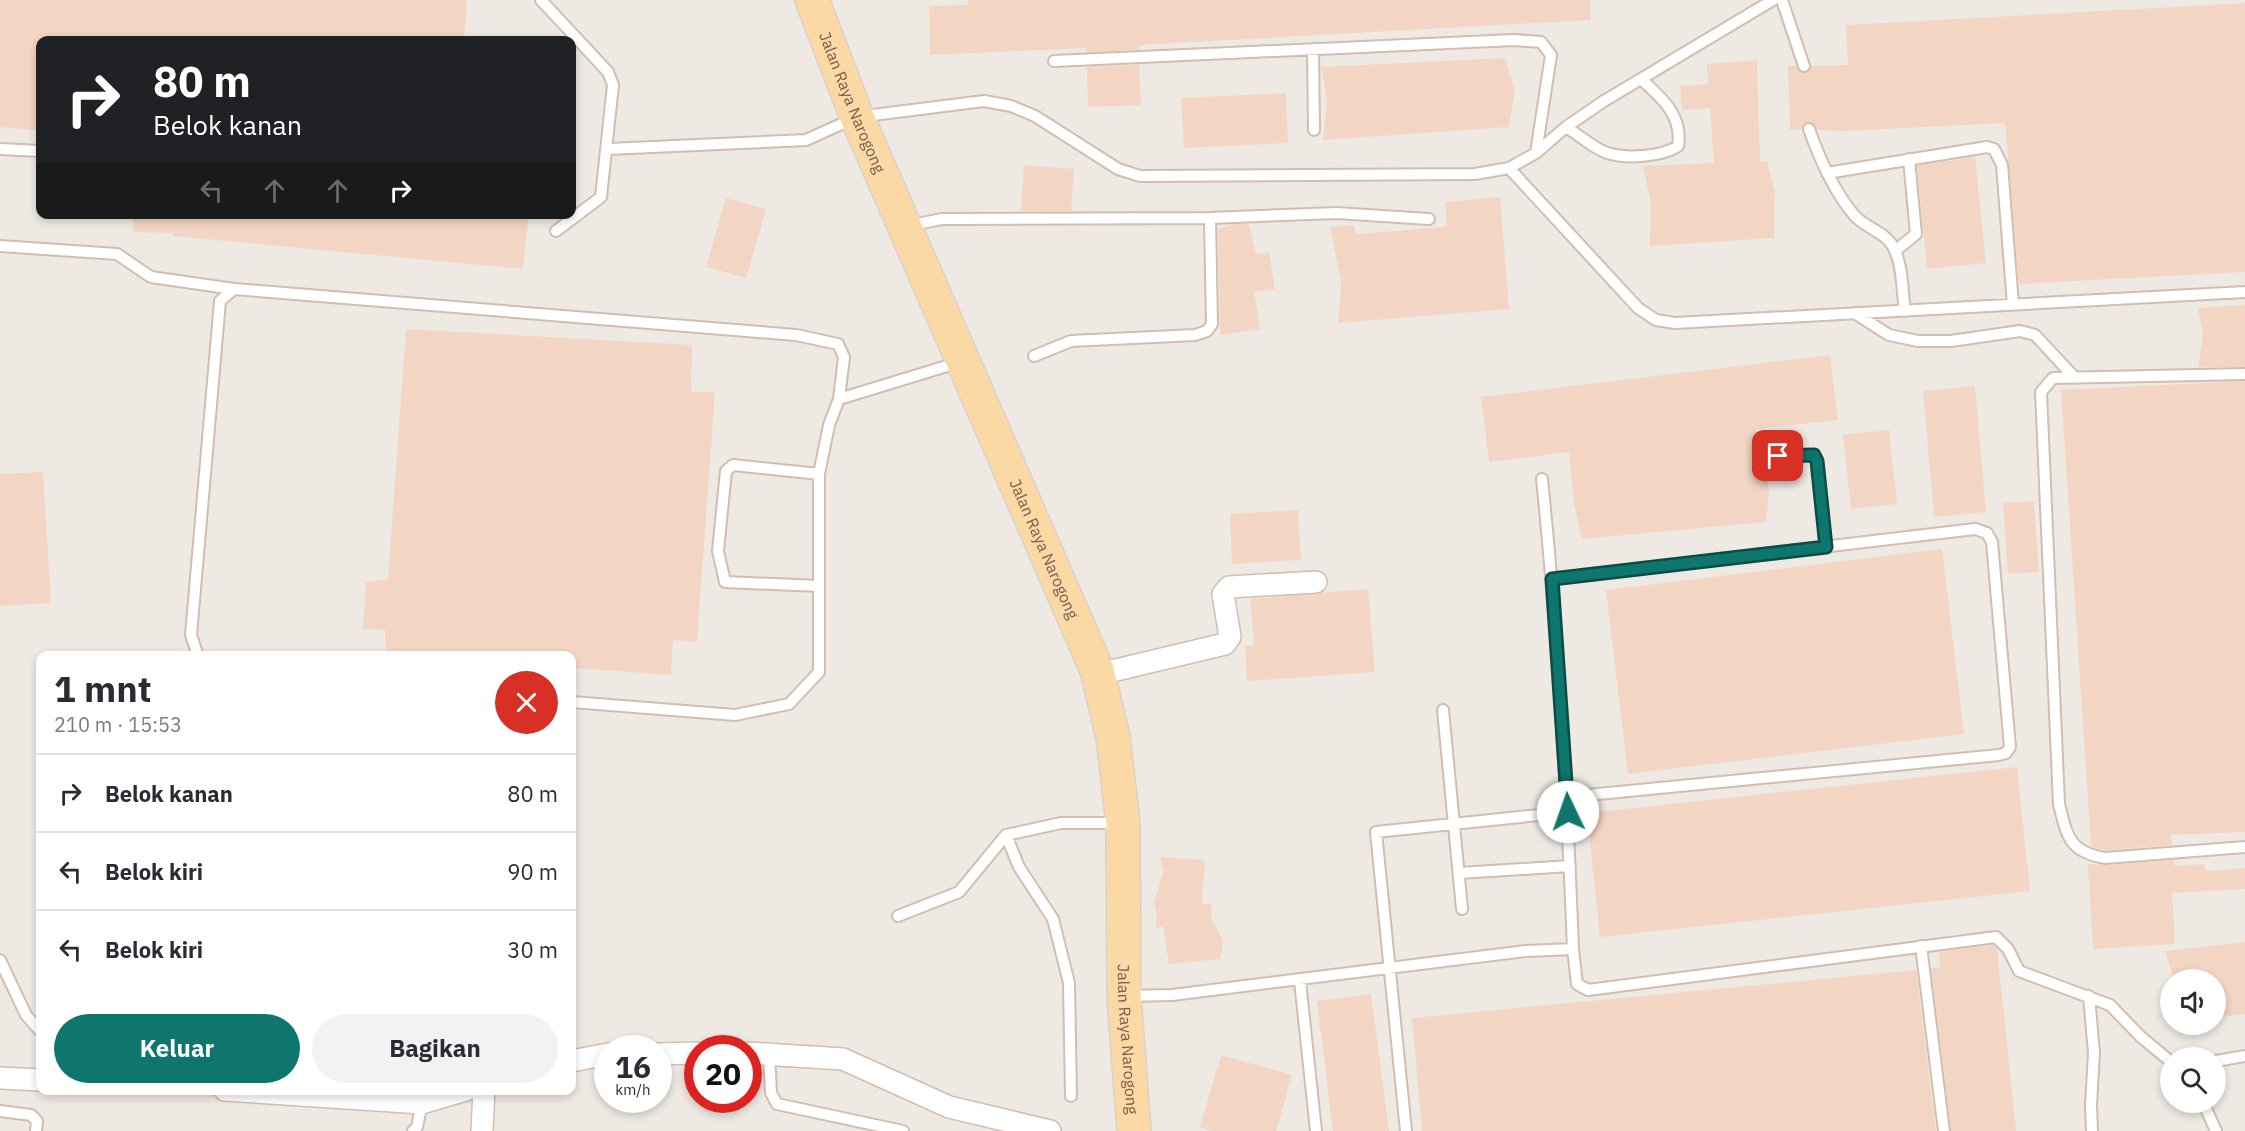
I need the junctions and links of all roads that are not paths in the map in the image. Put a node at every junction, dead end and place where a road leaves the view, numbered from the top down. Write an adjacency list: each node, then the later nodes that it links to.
1 (541, 0): 5 (lane)
2 (812, 0): 11 (main road, Jalan Raya Narogong)
3 (1773, 0): 10 (lane)
4 (1782, 0): 9 (lane)
5 (574, 36)
6 (576, 38): 16 (lane)
7 (1313, 49): 8 (lane); 14 (lane); 18 (lane)
8 (1054, 61)
9 (1804, 66)
10 (1642, 80): 12 (lane); 12 (lane)
11 (857, 117): 16 (lane); 20 (lane); 26 (main road, Jalan Raya Narogong)
12 (1566, 127): 18 (lane)
13 (1809, 129): 21 (lane)
14 (1314, 130)
15 (0, 149): 17 (lane)
16 (608, 149): 22 (lane)
17 (36, 151)
18 (1536, 153): 20 (lane)
19 (1909, 159): 21 (lane); 29 (lane); 32 (lane)
20 (1509, 168): 34 (lane)
21 (1827, 173): 29 (lane)
22 (576, 215)
23 (1210, 218): 25 (lane); 26 (lane); 35 (lane)
24 (571, 219): 27 (lane)
25 (1429, 219)
26 (906, 226): 36 (main road, Jalan Raya Narogong)
27 (556, 231)
28 (0, 246): 30 (lane)
29 (1895, 251): 33 (lane)
30 (234, 289): 39 (lane); 47 (lane)
31 (2245, 292): 32 (lane)
32 (2013, 305): 33 (lane)
33 (1905, 311): 34 (lane)
34 (1856, 314): 38 (lane)
35 (1034, 356)
36 (965, 361): 39 (lane); 48 (main road, Jalan Raya Narogong)
37 (2245, 374): 38 (lane)
38 (2075, 378): 56 (lane)
39 (839, 399): 41 (lane)
40 (1778, 456): 43 (lane)
41 (819, 474): 46 (lane); 46 (lane)
42 (1542, 479): 44 (lane)
43 (1826, 547): 44 (lane); 51 (lane)
44 (1552, 579): 51 (lane)
45 (1316, 582): 48 (street)
46 (819, 586): 49 (lane)
47 (196, 651)
48 (1097, 670): 53 (main road, Jalan Raya Narogong)
49 (576, 702)
50 (1443, 710): 54 (lane)
51 (1567, 797): 52 (lane)
52 (1568, 812): 54 (lane); 57 (lane)
53 (1123, 823): 55 (lane); 66 (main road, Jalan Raya Narogong)
54 (1452, 823): 58 (lane); 64 (lane)
55 (1006, 835): 60 (lane); 81 (lane)
56 (2245, 847)
57 (1570, 866): 58 (lane); 62 (lane)
58 (1459, 873): 59 (lane)
59 (1462, 909)
60 (898, 916)
61 (1921, 946): 62 (lane); 67 (lane); 93 (lane)
62 (1573, 949): 64 (lane)
63 (0, 960): 68 (lane)
64 (1389, 969): 65 (lane); 92 (lane)
65 (1300, 981): 66 (lane); 91 (lane)
66 (1124, 996): 90 (main road, Jalan Raya Narogong)
67 (2089, 996): 70 (lane); 94 (lane)
68 (36, 1026)
69 (762, 1053): 89 (street)
70 (2160, 1053)
71 (594, 1055): 74 (street)
72 (2245, 1056): 73 (lane)
73 (2226, 1059)
74 (576, 1060)
75 (762, 1063): 88 (lane)
76 (0, 1078): 77 (street)
77 (36, 1080)
78 (301, 1095): 82 (street)
79 (449, 1095): 82 (street)
80 (484, 1095): 87 (street)
81 (1071, 1096)
82 (422, 1103): 86 (lane)
83 (0, 1111): 85 (lane)
84 (2208, 1113): 95 (lane)
85 (36, 1131)
86 (413, 1131)
87 (482, 1131)
88 (903, 1131)
89 (1050, 1131)
90 (1134, 1131)
91 (1316, 1131)
92 (1406, 1131)
93 (1944, 1131)
94 (2092, 1131)
95 (2216, 1131)

